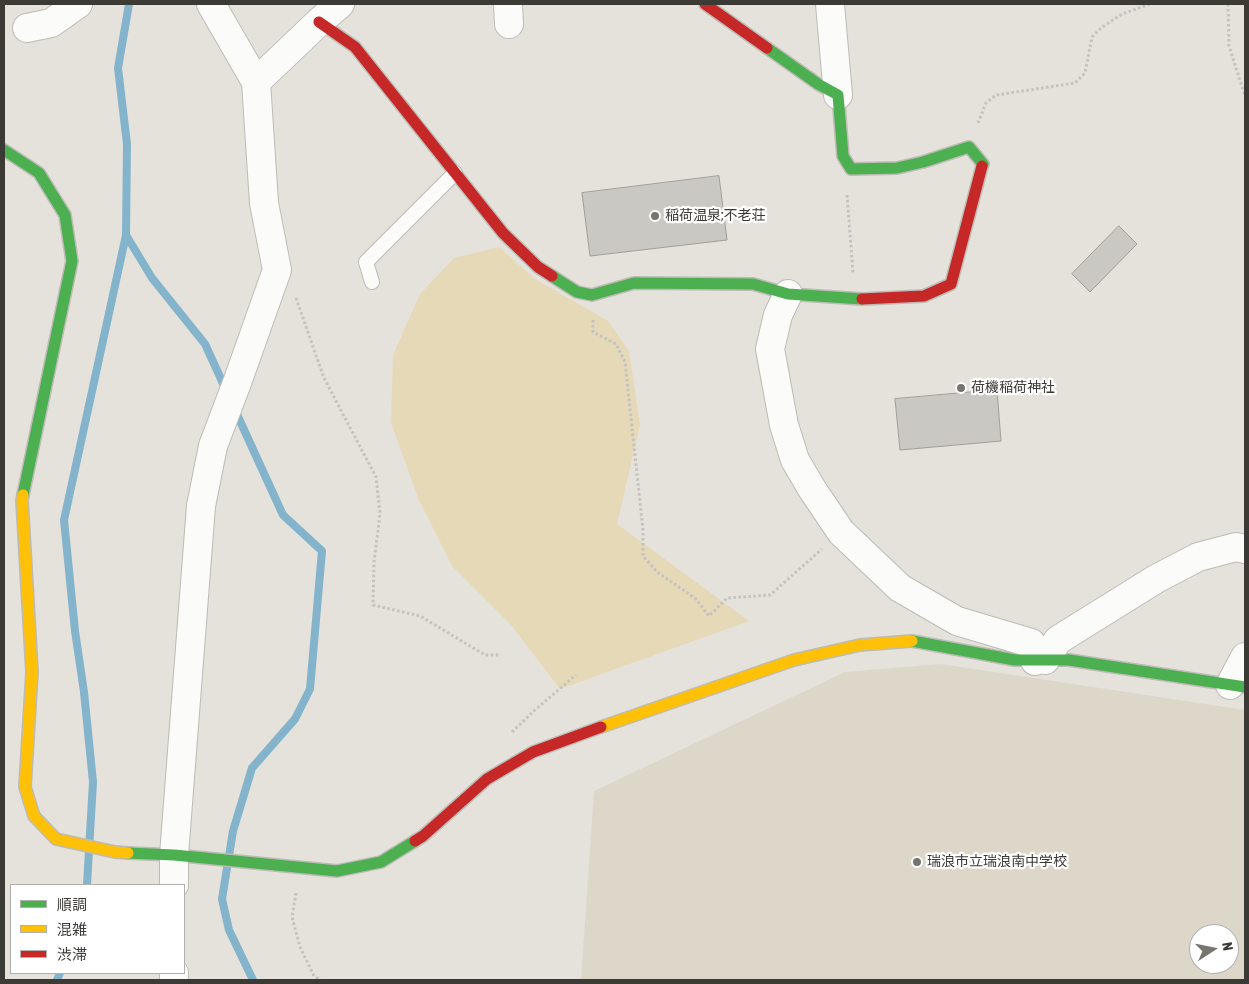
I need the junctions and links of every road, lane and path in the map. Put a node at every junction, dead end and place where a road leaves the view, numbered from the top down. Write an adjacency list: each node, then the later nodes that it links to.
1 (78, 4): 9 (street)
2 (211, 4): 10 (street)
3 (340, 4): 8 (street)
4 (705, 4): 11 (street)
5 (830, 4): 11 (street)
6 (1150, 4): 13 (path)
7 (1228, 4): 12 (path)
8 (319, 22): 10 (street); 16 (street)
9 (27, 28)
10 (256, 82): 17 (street)
11 (838, 95): 15 (street)
12 (1245, 96)
13 (969, 147): 15 (street); 21 (street)
14 (4, 150): 30 (street)
15 (845, 159): 21 (path)
16 (455, 173): 18 (lane); 20 (street)
17 (277, 270): 24 (path); 30 (street)
18 (372, 282)
19 (788, 294): 20 (street); 21 (street); 22 (street)
20 (592, 295): 22 (path)
21 (855, 298)
22 (841, 532): 26 (street)
23 (1245, 549): 26 (street)
24 (500, 655)
25 (1245, 656): 28 (street)
26 (1040, 660): 28 (street); 31 (street)
27 (576, 675): 29 (path)
28 (1238, 686)
29 (510, 734)
30 (174, 855): 31 (street); 32 (street)
31 (300, 867): 33 (path)
32 (174, 884)
33 (321, 980)

